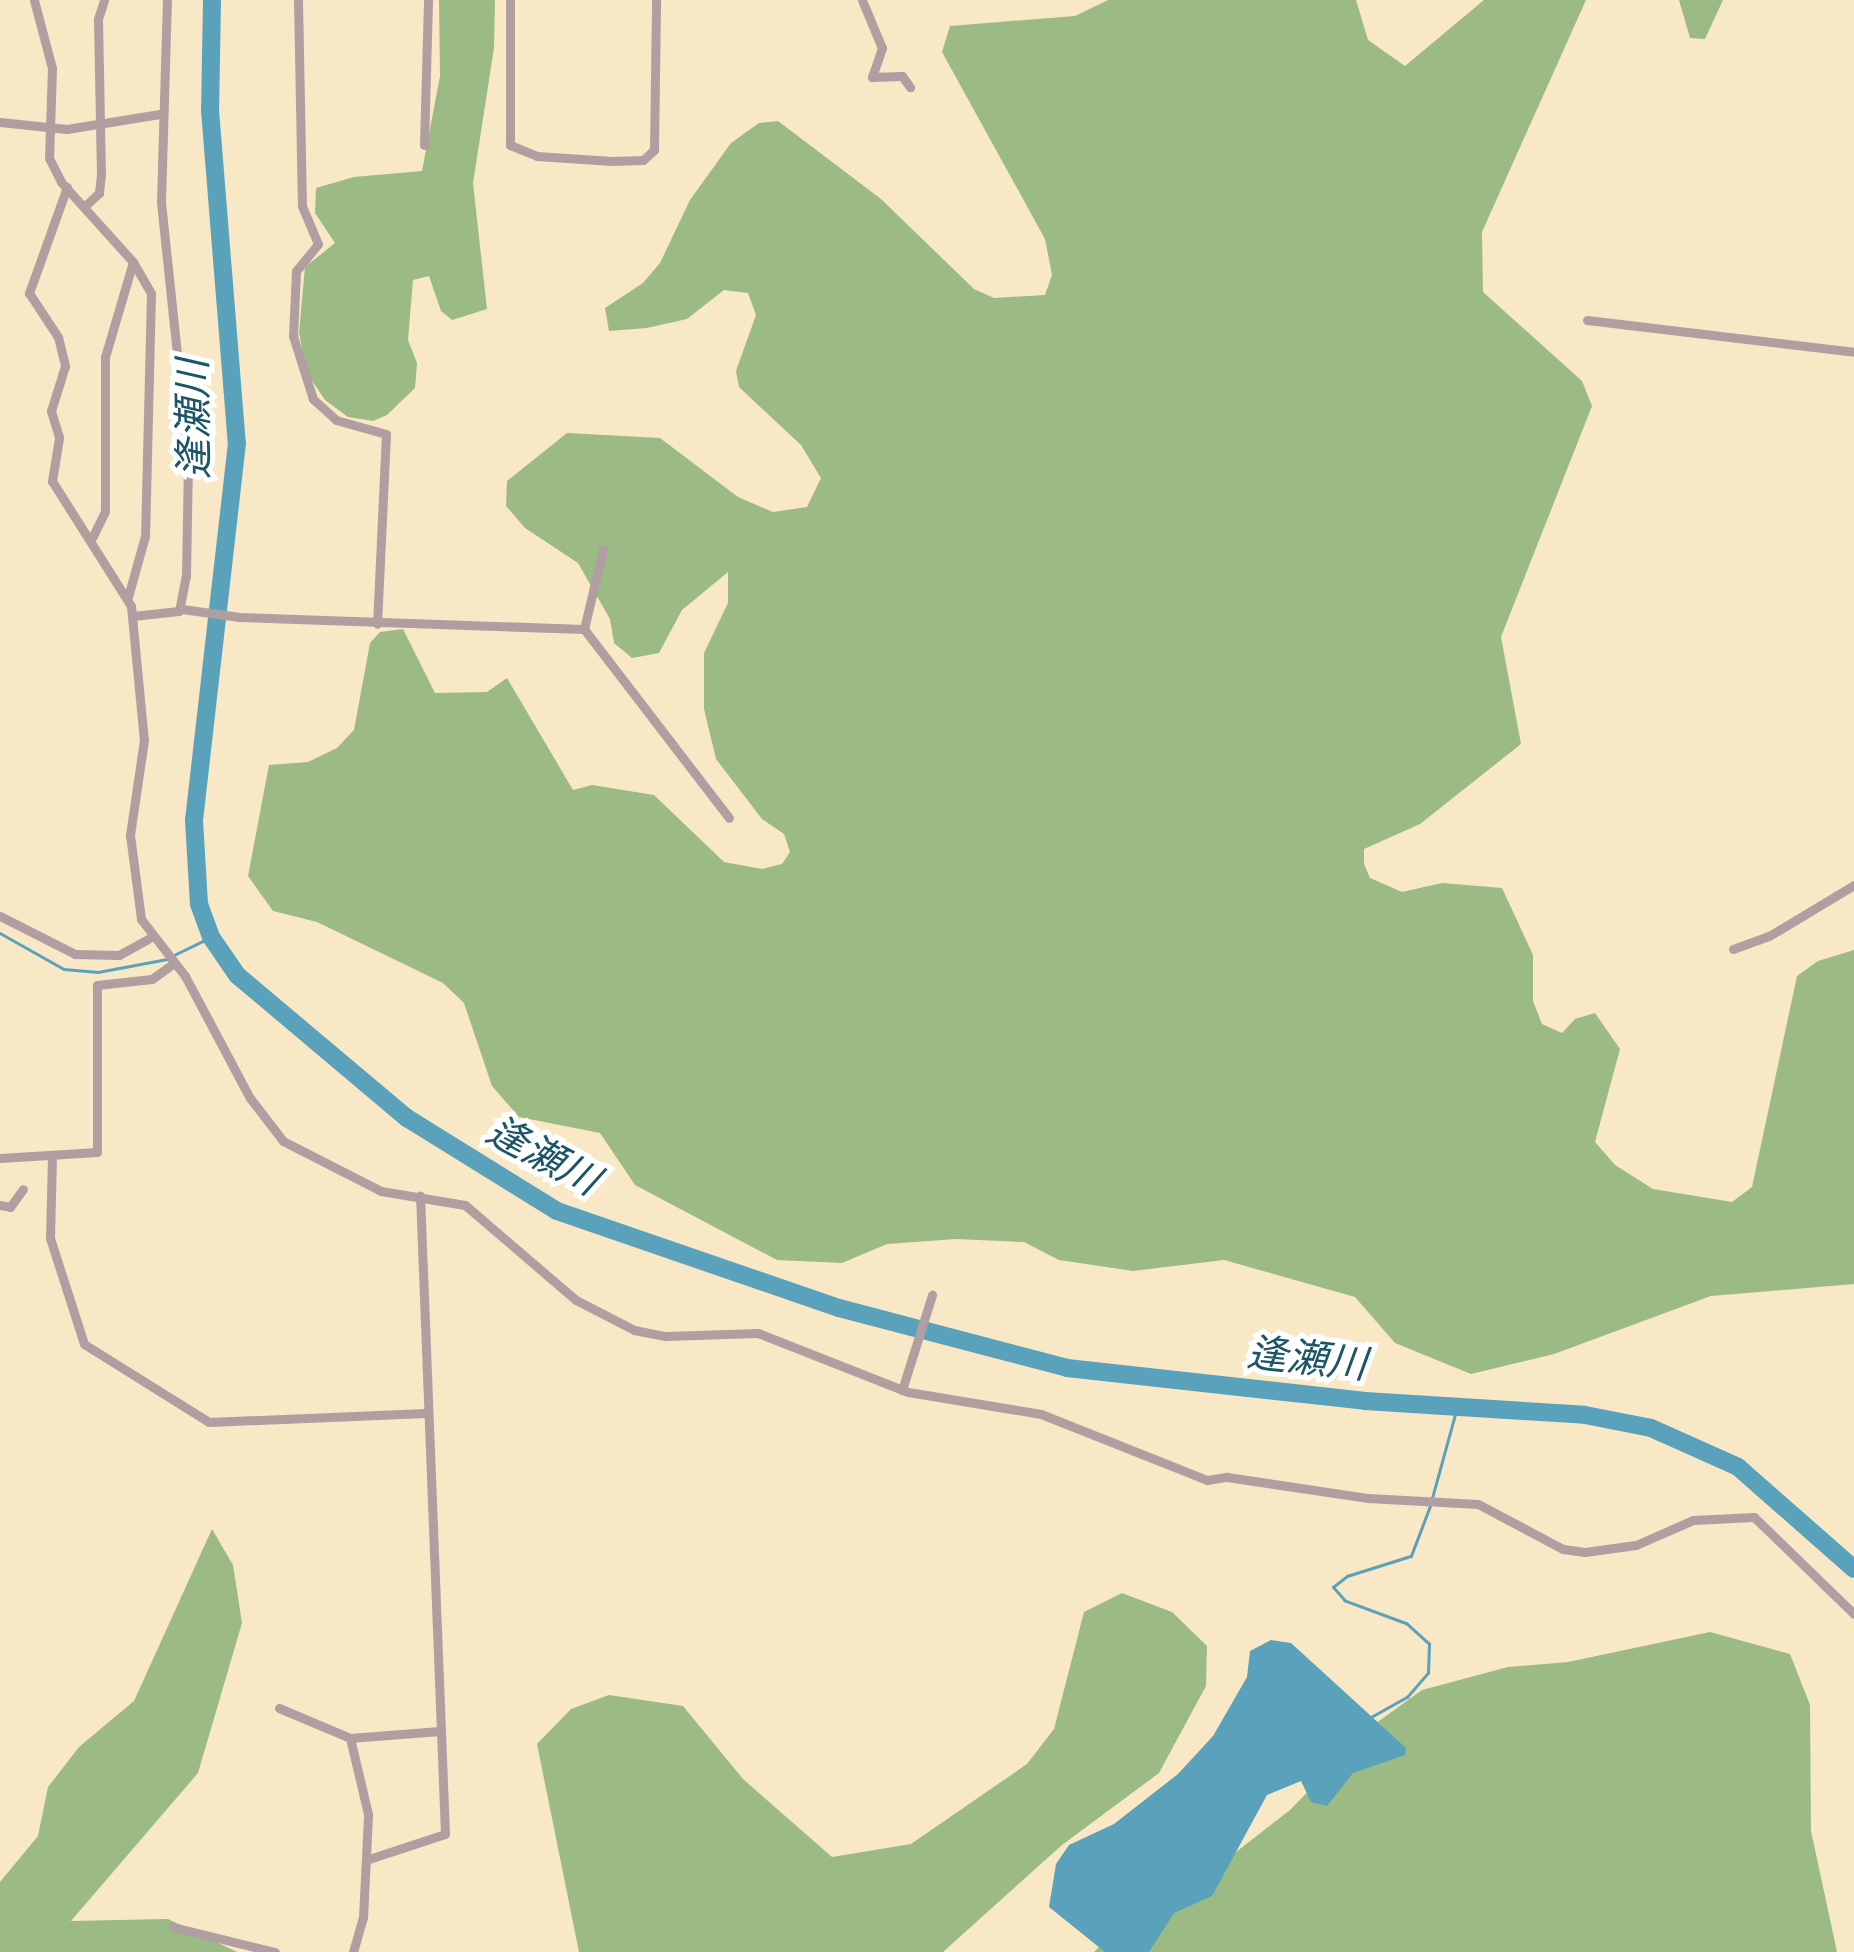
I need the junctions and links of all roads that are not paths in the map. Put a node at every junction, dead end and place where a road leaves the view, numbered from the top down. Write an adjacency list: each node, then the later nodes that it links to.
1 (34, 0): 13 (street)
2 (104, 0): 12 (street)
3 (167, 0): 10 (street)
4 (298, 0): 27 (street)
5 (428, 0): 14 (street)
6 (510, 0): 7 (street)
7 (656, 0)
8 (862, 0): 9 (street)
9 (910, 87)
10 (160, 114): 12 (street); 19 (street)
11 (0, 122): 13 (street)
12 (99, 124): 13 (street); 16 (street)
13 (48, 125): 15 (street)
14 (424, 145)
15 (67, 187): 16 (street); 22 (street)
16 (86, 206): 17 (street)
17 (133, 262): 20 (street); 22 (street)
18 (1587, 320): 21 (street)
19 (174, 321): 20 (street); 25 (street)
20 (154, 324): 24 (street)
21 (1854, 352)
22 (90, 540): 24 (street)
23 (603, 549): 28 (street)
24 (128, 597): 26 (street)
25 (186, 610): 26 (street); 27 (street)
26 (133, 616): 32 (street)
27 (377, 624): 28 (street)
28 (584, 629): 29 (street)
29 (730, 818)
30 (1854, 885): 33 (street)
31 (0, 916): 32 (street)
32 (151, 937): 34 (street)
33 (1733, 949)
34 (173, 962): 35 (street); 38 (street)
35 (52, 1156): 36 (street); 42 (street)
36 (0, 1158)
37 (23, 1189): 39 (street)
38 (420, 1195): 41 (street); 42 (street)
39 (0, 1205)
40 (932, 1295): 41 (street)
41 (902, 1390): 43 (street)
42 (424, 1413): 45 (street)
43 (1854, 1614)
44 (279, 1708): 46 (street)
45 (440, 1730): 46 (street); 47 (street)
46 (350, 1738): 47 (street)
47 (366, 1860): 50 (street)
48 (173, 1927): 49 (street)
49 (274, 1952)
50 (353, 1952)

